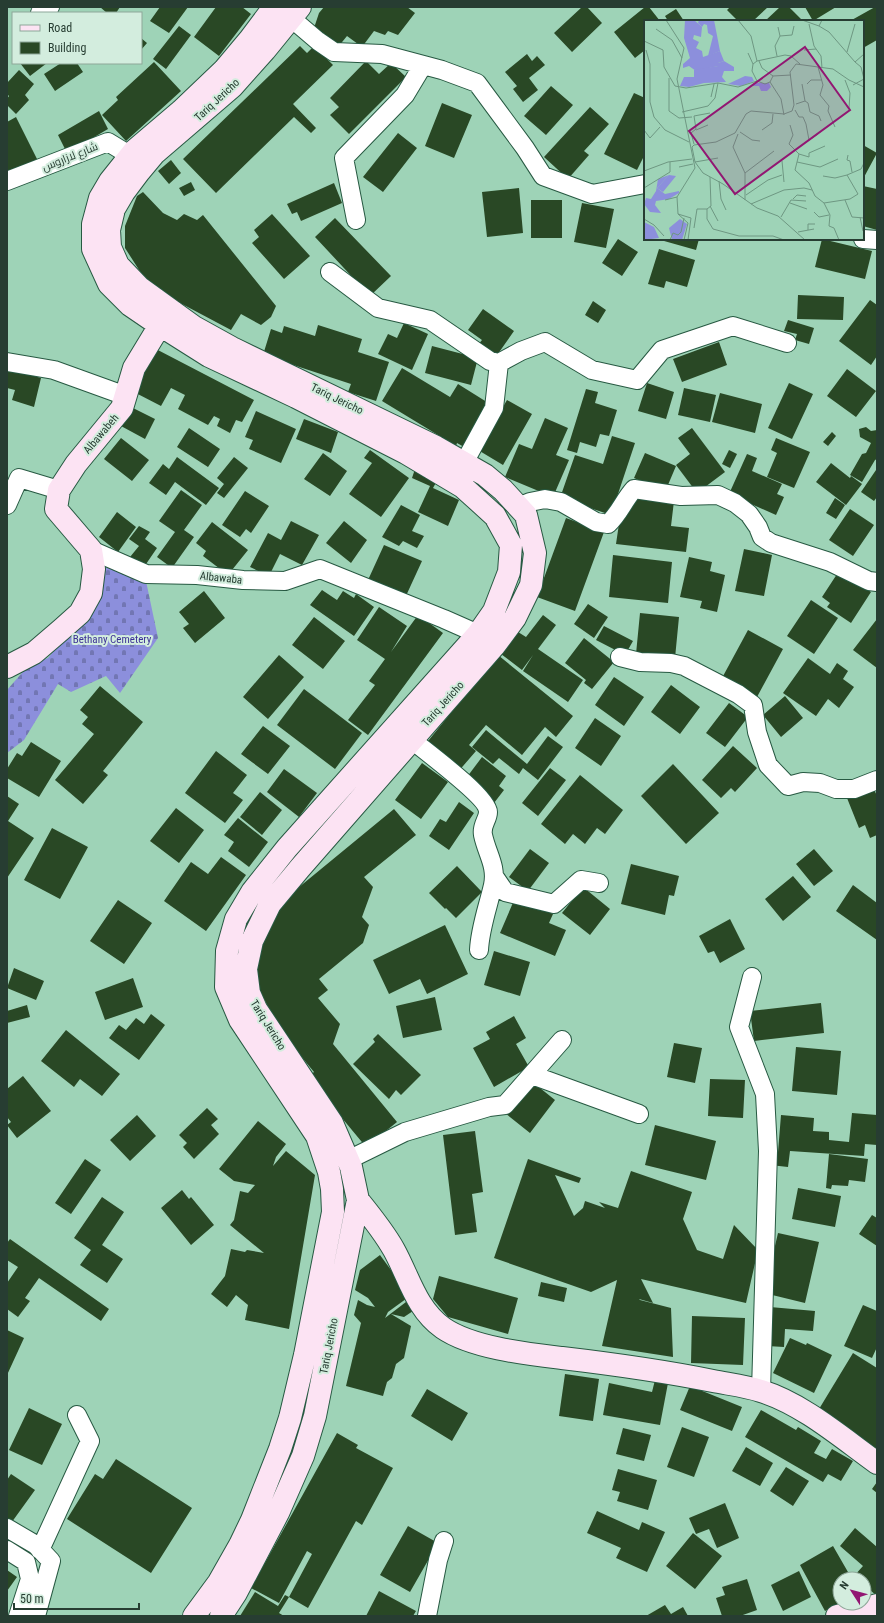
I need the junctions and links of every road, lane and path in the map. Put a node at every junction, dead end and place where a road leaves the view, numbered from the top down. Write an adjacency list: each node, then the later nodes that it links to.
1 (284, 10): 2 (street); 3 (main road, Tariq Jericho); 10 (main road, Tariq Jericho)
2 (423, 65): 5 (street); 6 (street)
3 (131, 156): 4 (street, شارع لازاروس); 10 (main road, Tariq Jericho)
4 (7, 181)
5 (644, 184)
6 (356, 220)
7 (864, 238): 8 (street)
8 (877, 240)
9 (330, 272): 13 (street)
10 (164, 317): 14 (main road, Albawabeh); 15 (main road, Tariq Jericho); 21 (main road, Tariq Jericho)
11 (787, 343): 13 (street)
12 (7, 362): 14 (street)
13 (499, 363): 15 (street)
14 (126, 396): 16 (main road, Albawabeh)
15 (464, 463): 18 (main road, Tariq Jericho)
16 (59, 490): 17 (street); 19 (main road, Albawabeh)
17 (7, 504)
18 (518, 507): 20 (street); 21 (main road, Tariq Jericho)
19 (91, 550): 21 (street, Albawaba); 23 (main road)
20 (877, 582)
21 (487, 640): 24 (main road, Tariq Jericho); 35 (main road, Tariq Jericho)
22 (620, 657): 25 (street)
23 (7, 667)
24 (412, 740): 26 (street); 33 (main road, Tariq Jericho)
25 (877, 780)
26 (494, 876): 27 (street); 28 (street)
27 (599, 882)
28 (479, 950)
29 (752, 977): 37 (street)
30 (562, 1040): 31 (street)
31 (532, 1075): 32 (street); 33 (street)
32 (639, 1114)
33 (348, 1160): 34 (main road, Tariq Jericho)
34 (358, 1200): 36 (main road, Tariq Jericho); 37 (main road)
35 (328, 1237): 36 (main road); 44 (main road, Tariq Jericho)
36 (351, 1240): 44 (main road, Tariq Jericho)
37 (761, 1391): 39 (main road)
38 (77, 1415): 43 (street)
39 (877, 1462)
40 (7, 1528): 43 (street)
41 (444, 1541): 50 (street)
42 (7, 1550): 46 (street)
43 (40, 1550): 47 (street)
44 (228, 1587): 48 (main road); 49 (main road, Tariq Jericho)
45 (877, 1605): 51 (main road)
46 (18, 1616)
47 (36, 1616)
48 (194, 1616)
49 (222, 1616)
50 (427, 1616)
51 (837, 1616)

